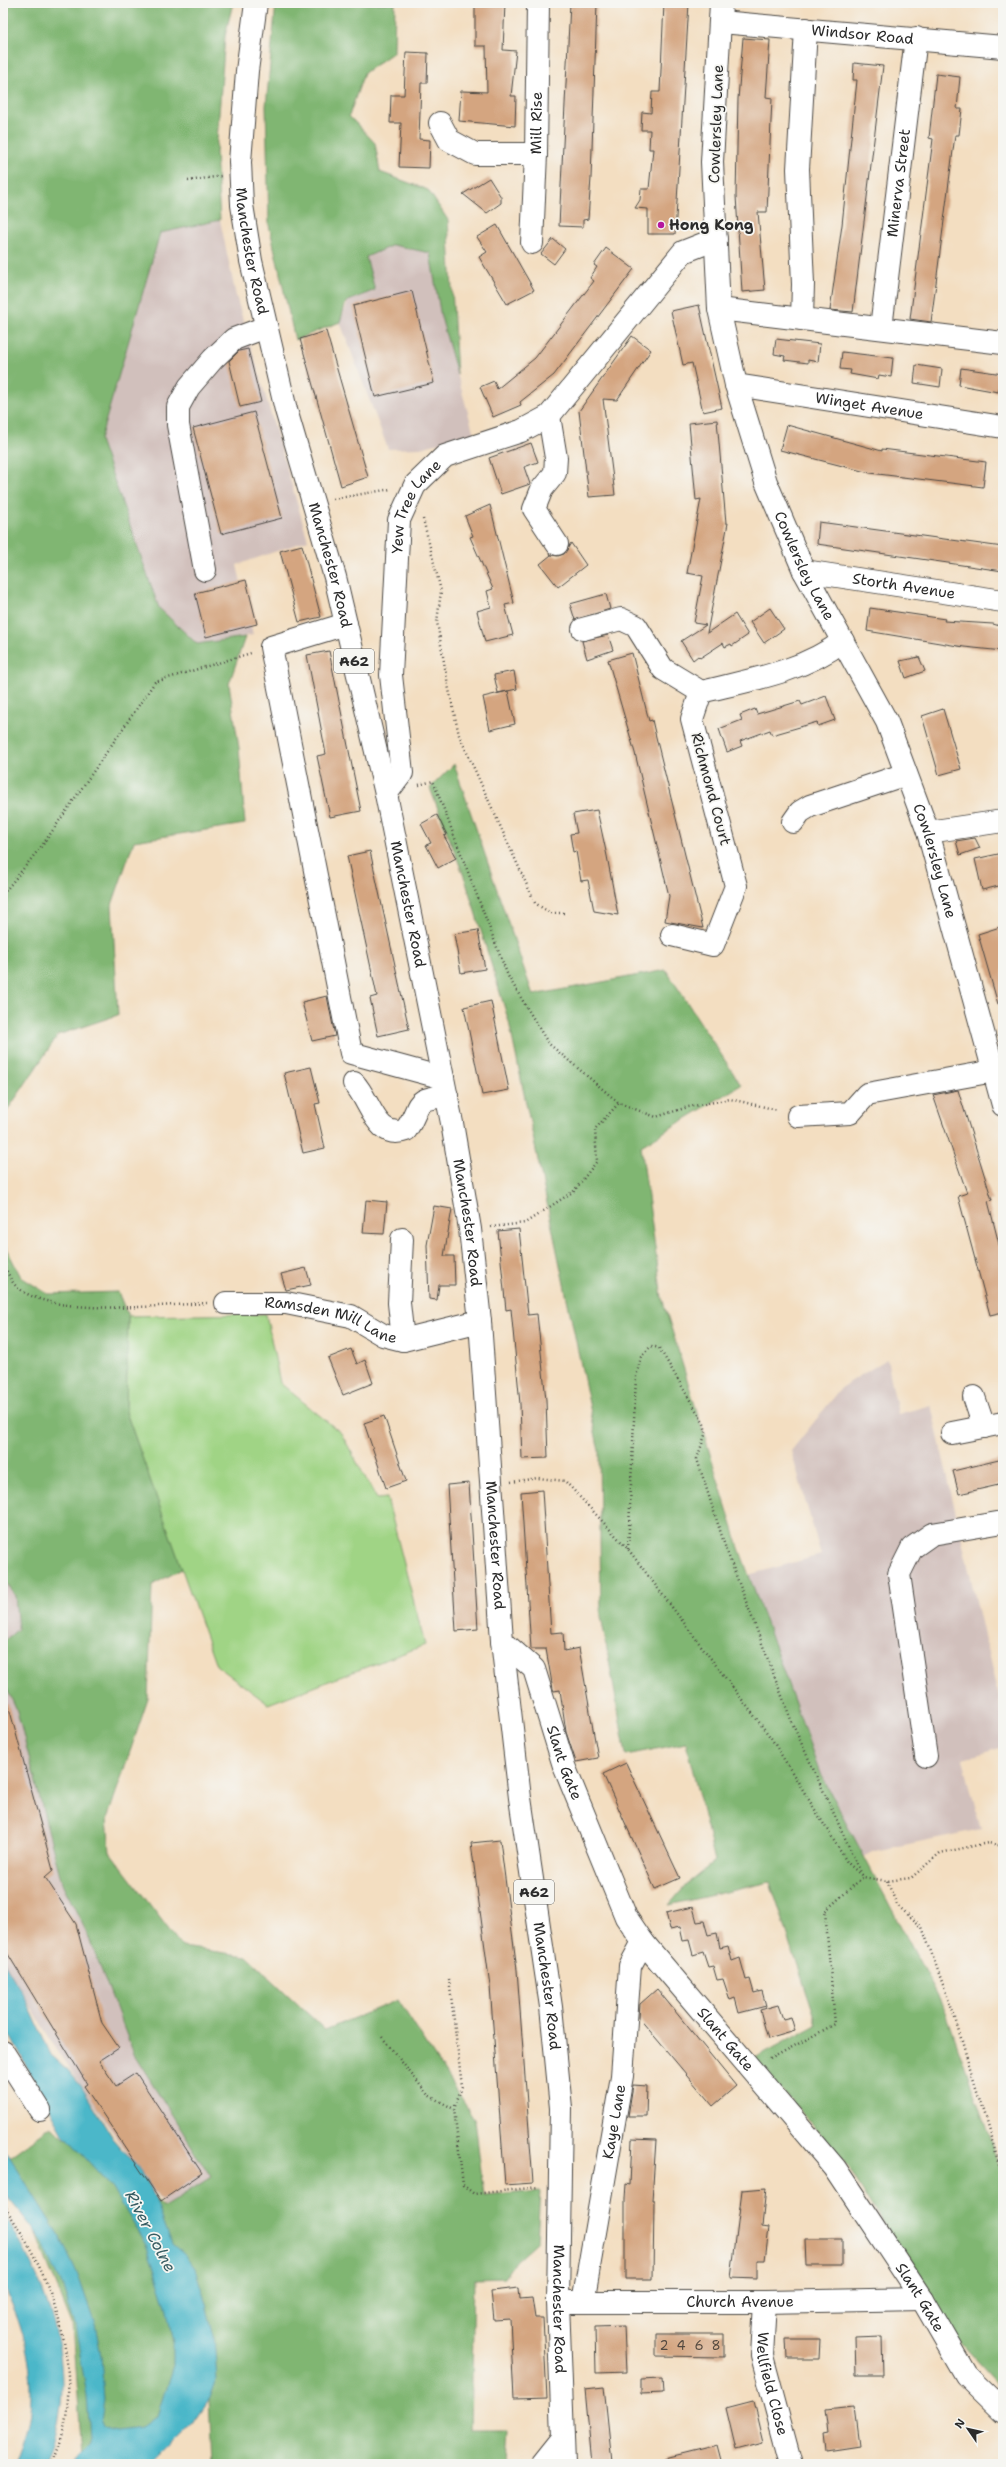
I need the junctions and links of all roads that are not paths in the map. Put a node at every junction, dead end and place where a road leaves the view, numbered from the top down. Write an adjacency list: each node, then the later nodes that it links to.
1 (256, 3): 13 (street, Manchester Road / A62)
2 (538, 3): 8 (street, Mill Rise)
3 (721, 12): 4 (street, Windsor Road); 9 (street, Cowlersley Lane)
4 (806, 29): 5 (street, Windsor Road); 12 (street)
5 (916, 38): 6 (street, Windsor Road); 14 (street, Minerva Street)
6 (1003, 47)
7 (440, 123): 8 (street)
8 (536, 154): 10 (street, Mill Rise)
9 (716, 239): 11 (street, Cowlersley Lane); 17 (street, Yew Tree Lane)
10 (532, 244)
11 (720, 309): 12 (street); 16 (street, Cowlersley Lane)
12 (802, 318): 14 (street)
13 (266, 327): 20 (street); 23 (street, Manchester Road / A62)
14 (881, 328): 15 (street)
15 (1003, 343)
16 (736, 385): 18 (street, Winget Avenue); 21 (street, Cowlersley Lane)
17 (549, 416): 19 (street); 28 (street, Yew Tree Lane)
18 (1003, 427)
19 (557, 544)
20 (205, 570)
21 (804, 571): 22 (street, Storth Avenue); 25 (street, Cowlersley Lane)
22 (1003, 601)
23 (346, 624): 28 (street, Manchester Road / A62); 35 (street)
24 (583, 629): 26 (street)
25 (843, 641): 26 (street); 27 (street, Cowlersley Lane)
26 (701, 692): 32 (street, Richmond Court)
27 (906, 774): 30 (street); 31 (street, Cowlersley Lane)
28 (386, 794): 35 (street, Manchester Road / A62)
29 (1003, 821): 31 (street)
30 (793, 822)
31 (928, 832): 33 (street, Cowlersley Lane)
32 (672, 935)
33 (994, 1071): 36 (street, Cowlersley Lane); 37 (street)
34 (354, 1083): 35 (street)
35 (445, 1087): 40 (street, Manchester Road / A62)
36 (1003, 1103)
37 (798, 1116)
38 (402, 1239): 41 (street)
39 (226, 1303): 41 (street, Ramsden Mill Lane)
40 (480, 1321): 41 (street, Ramsden Mill Lane); 46 (street, Manchester Road / A62)
41 (402, 1340)
42 (974, 1397): 43 (street)
43 (994, 1425): 44 (street)
44 (952, 1433)
45 (1003, 1522): 47 (street)
46 (502, 1641): 48 (street, Slant Gate); 52 (street, Manchester Road / A62)
47 (926, 1756)
48 (642, 1942): 51 (street, Slant Gate); 53 (street, Kaye Lane)
49 (3, 2052): 50 (street)
50 (40, 2110)
51 (922, 2300): 54 (street, Church Avenue); 55 (street, Slant Gate)
52 (558, 2302): 53 (street, Church Avenue); 56 (street, Manchester Road / A62)
53 (583, 2302): 54 (street, Church Avenue)
54 (765, 2302): 59 (street, Wellfield Close)
55 (1003, 2411)
56 (562, 2439): 57 (street); 58 (street, Manchester Road / A62)
57 (542, 2464)
58 (564, 2464)
59 (791, 2464)

